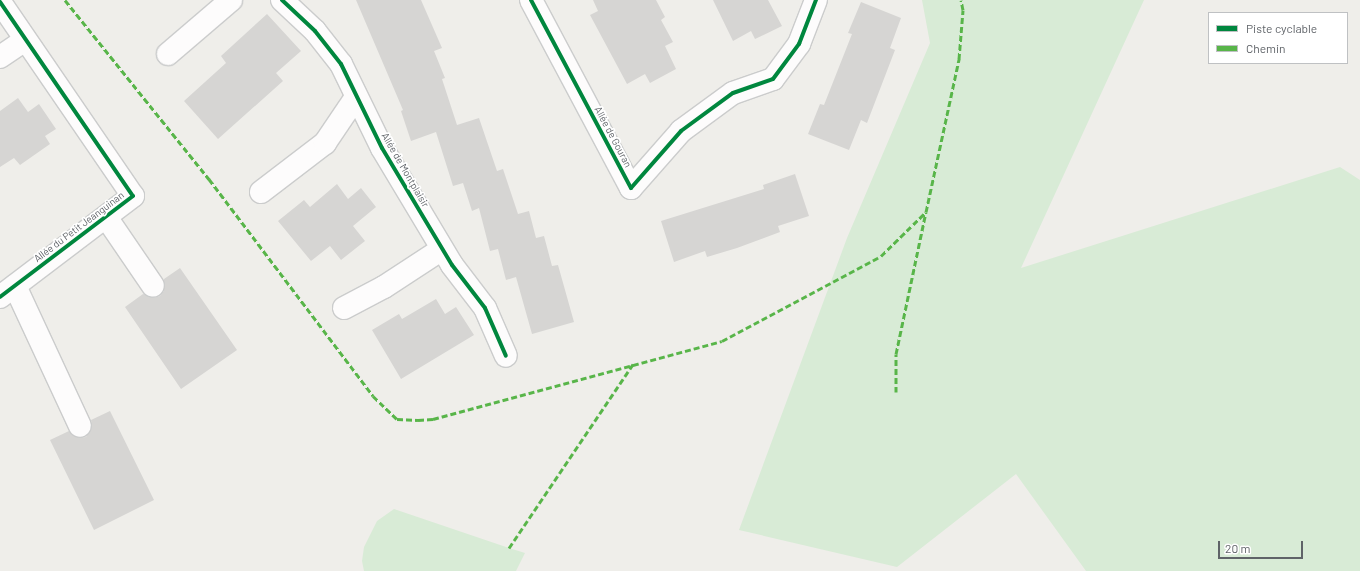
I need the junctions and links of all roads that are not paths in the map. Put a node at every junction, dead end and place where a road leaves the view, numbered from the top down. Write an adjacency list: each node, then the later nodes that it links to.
1 (231, 0): 7 (street)
2 (282, 0): 9 (street, Allée de Montplaisir)
3 (531, 0): 4 (street, Allée de Gouran)
4 (816, 0)
5 (0, 2): 6 (street, Allée du Petit Jeanguinan)
6 (25, 40): 8 (street); 11 (street, Allée du Petit Jeanguinan)
7 (168, 54)
8 (0, 57)
9 (356, 97): 10 (street); 12 (street, Allée de Montplaisir)
10 (261, 192)
11 (106, 217): 13 (street); 14 (street, Allée du Petit Jeanguinan)
12 (442, 249): 15 (street); 16 (street, Allée de Montplaisir)
13 (154, 286)
14 (7, 291): 17 (street)
15 (344, 308)
16 (506, 356)
17 (80, 426)

